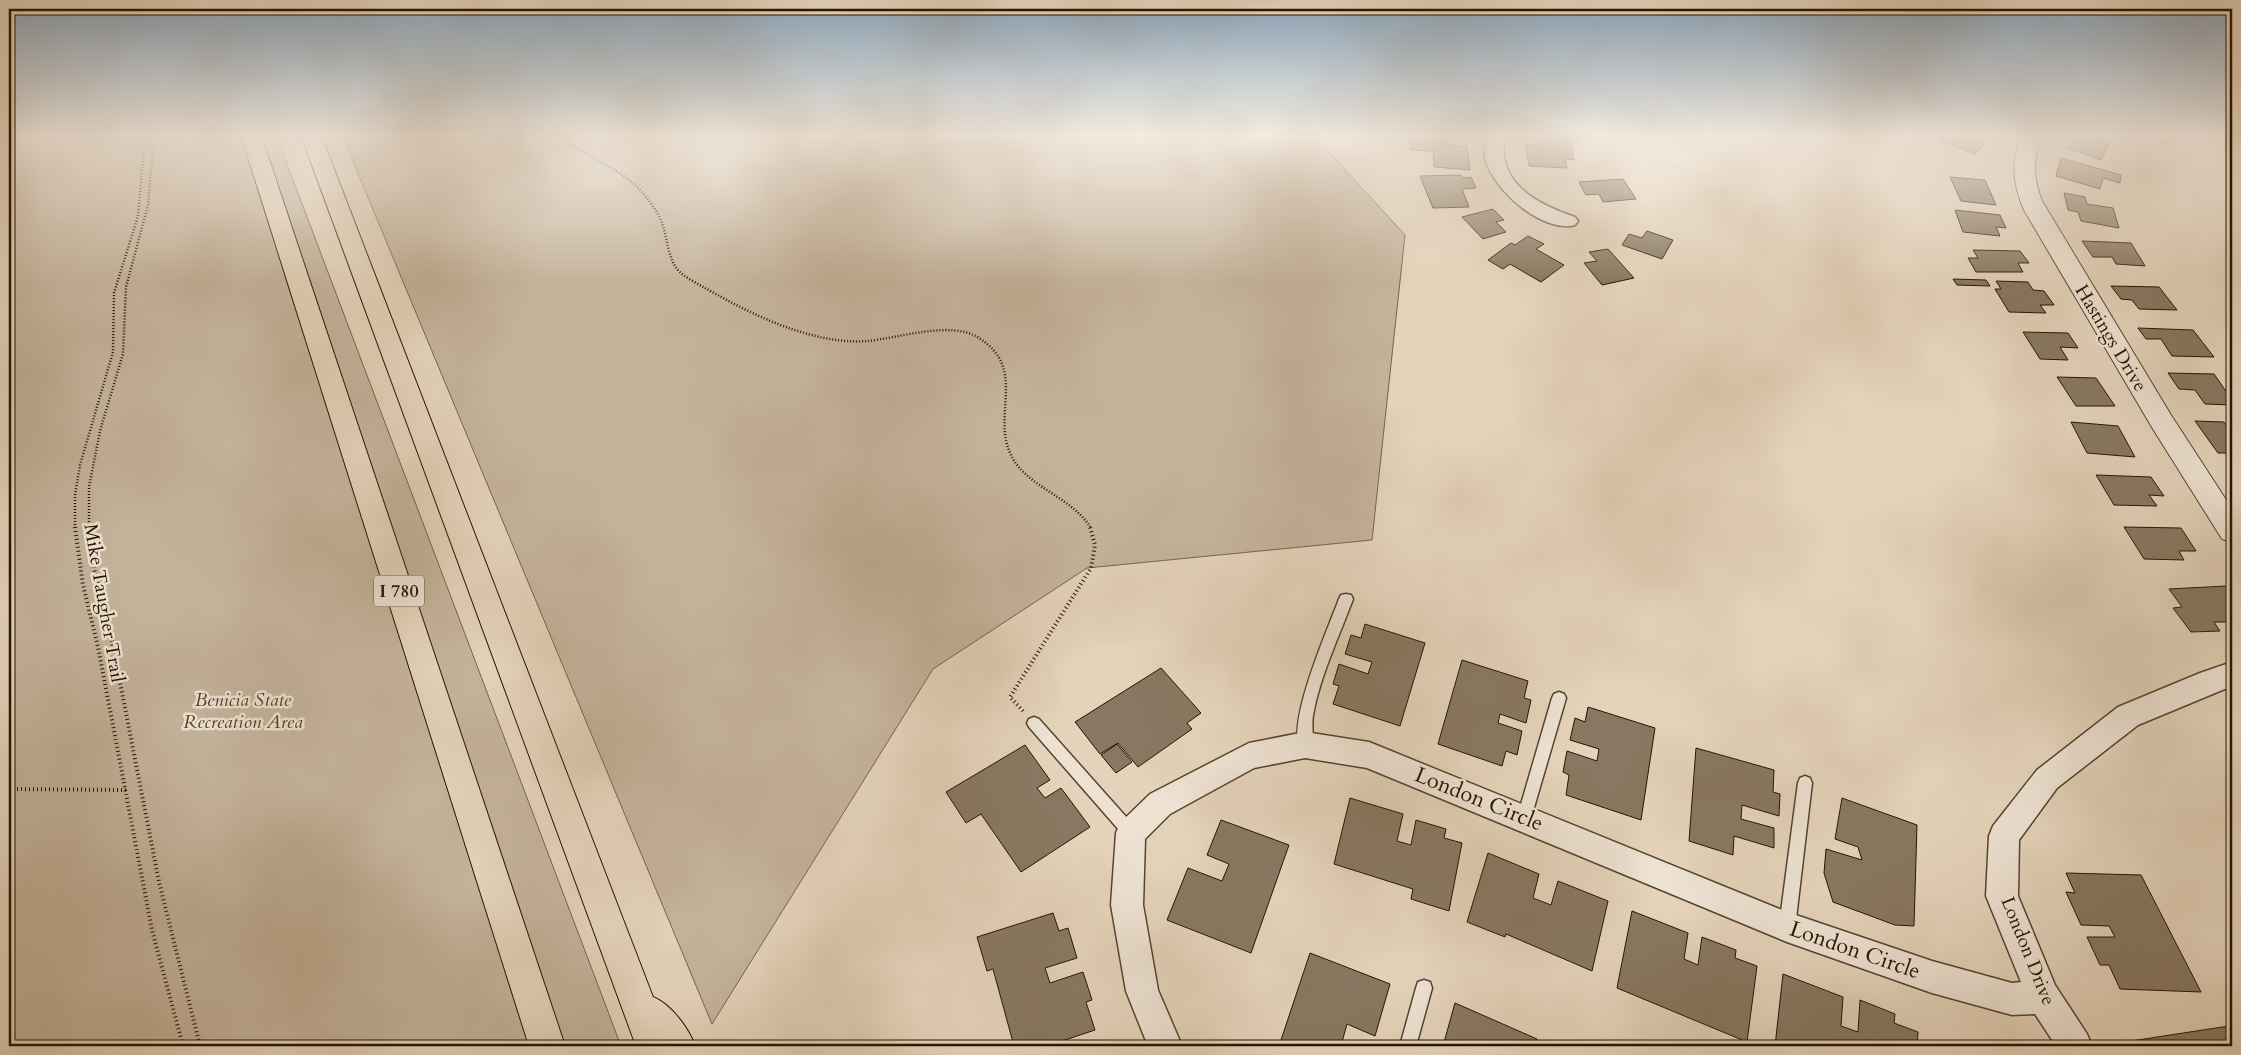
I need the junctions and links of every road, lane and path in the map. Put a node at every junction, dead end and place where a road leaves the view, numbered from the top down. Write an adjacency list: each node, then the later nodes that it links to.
1 (141, 184): 17 (path, Mike Taugher Trail)
2 (150, 184): 25 (path, Mike Taugher Trail)
3 (266, 184): 26 (highway, I 780)
4 (330, 184): 23 (highway)
5 (633, 184): 13 (path)
6 (1508, 184): 8 (street)
7 (2026, 184): 9 (street, Hastings Drive)
8 (1568, 221)
9 (2232, 531)
10 (1346, 600): 14 (lane)
11 (2232, 674): 22 (street, London Drive)
12 (1560, 698): 18 (lane)
13 (1034, 723): 19 (lane)
14 (1305, 745): 18 (street, London Circle); 19 (street, London Circle)
15 (1805, 783): 20 (lane)
16 (9, 789): 17 (path)
17 (126, 790): 24 (path, Mike Taugher Trail)
18 (1524, 818): 20 (street, London Circle)
19 (1131, 833): 29 (street)
20 (1787, 926): 22 (street, London Circle)
21 (1424, 988): 30 (lane)
22 (2043, 997): 31 (street, London Drive)
23 (636, 998): 27 (highway); 28 (highway)
24 (183, 1046)
25 (200, 1046)
26 (547, 1046)
27 (654, 1046)
28 (677, 1046)
29 (1165, 1046)
30 (1408, 1046)
31 (2074, 1046)

